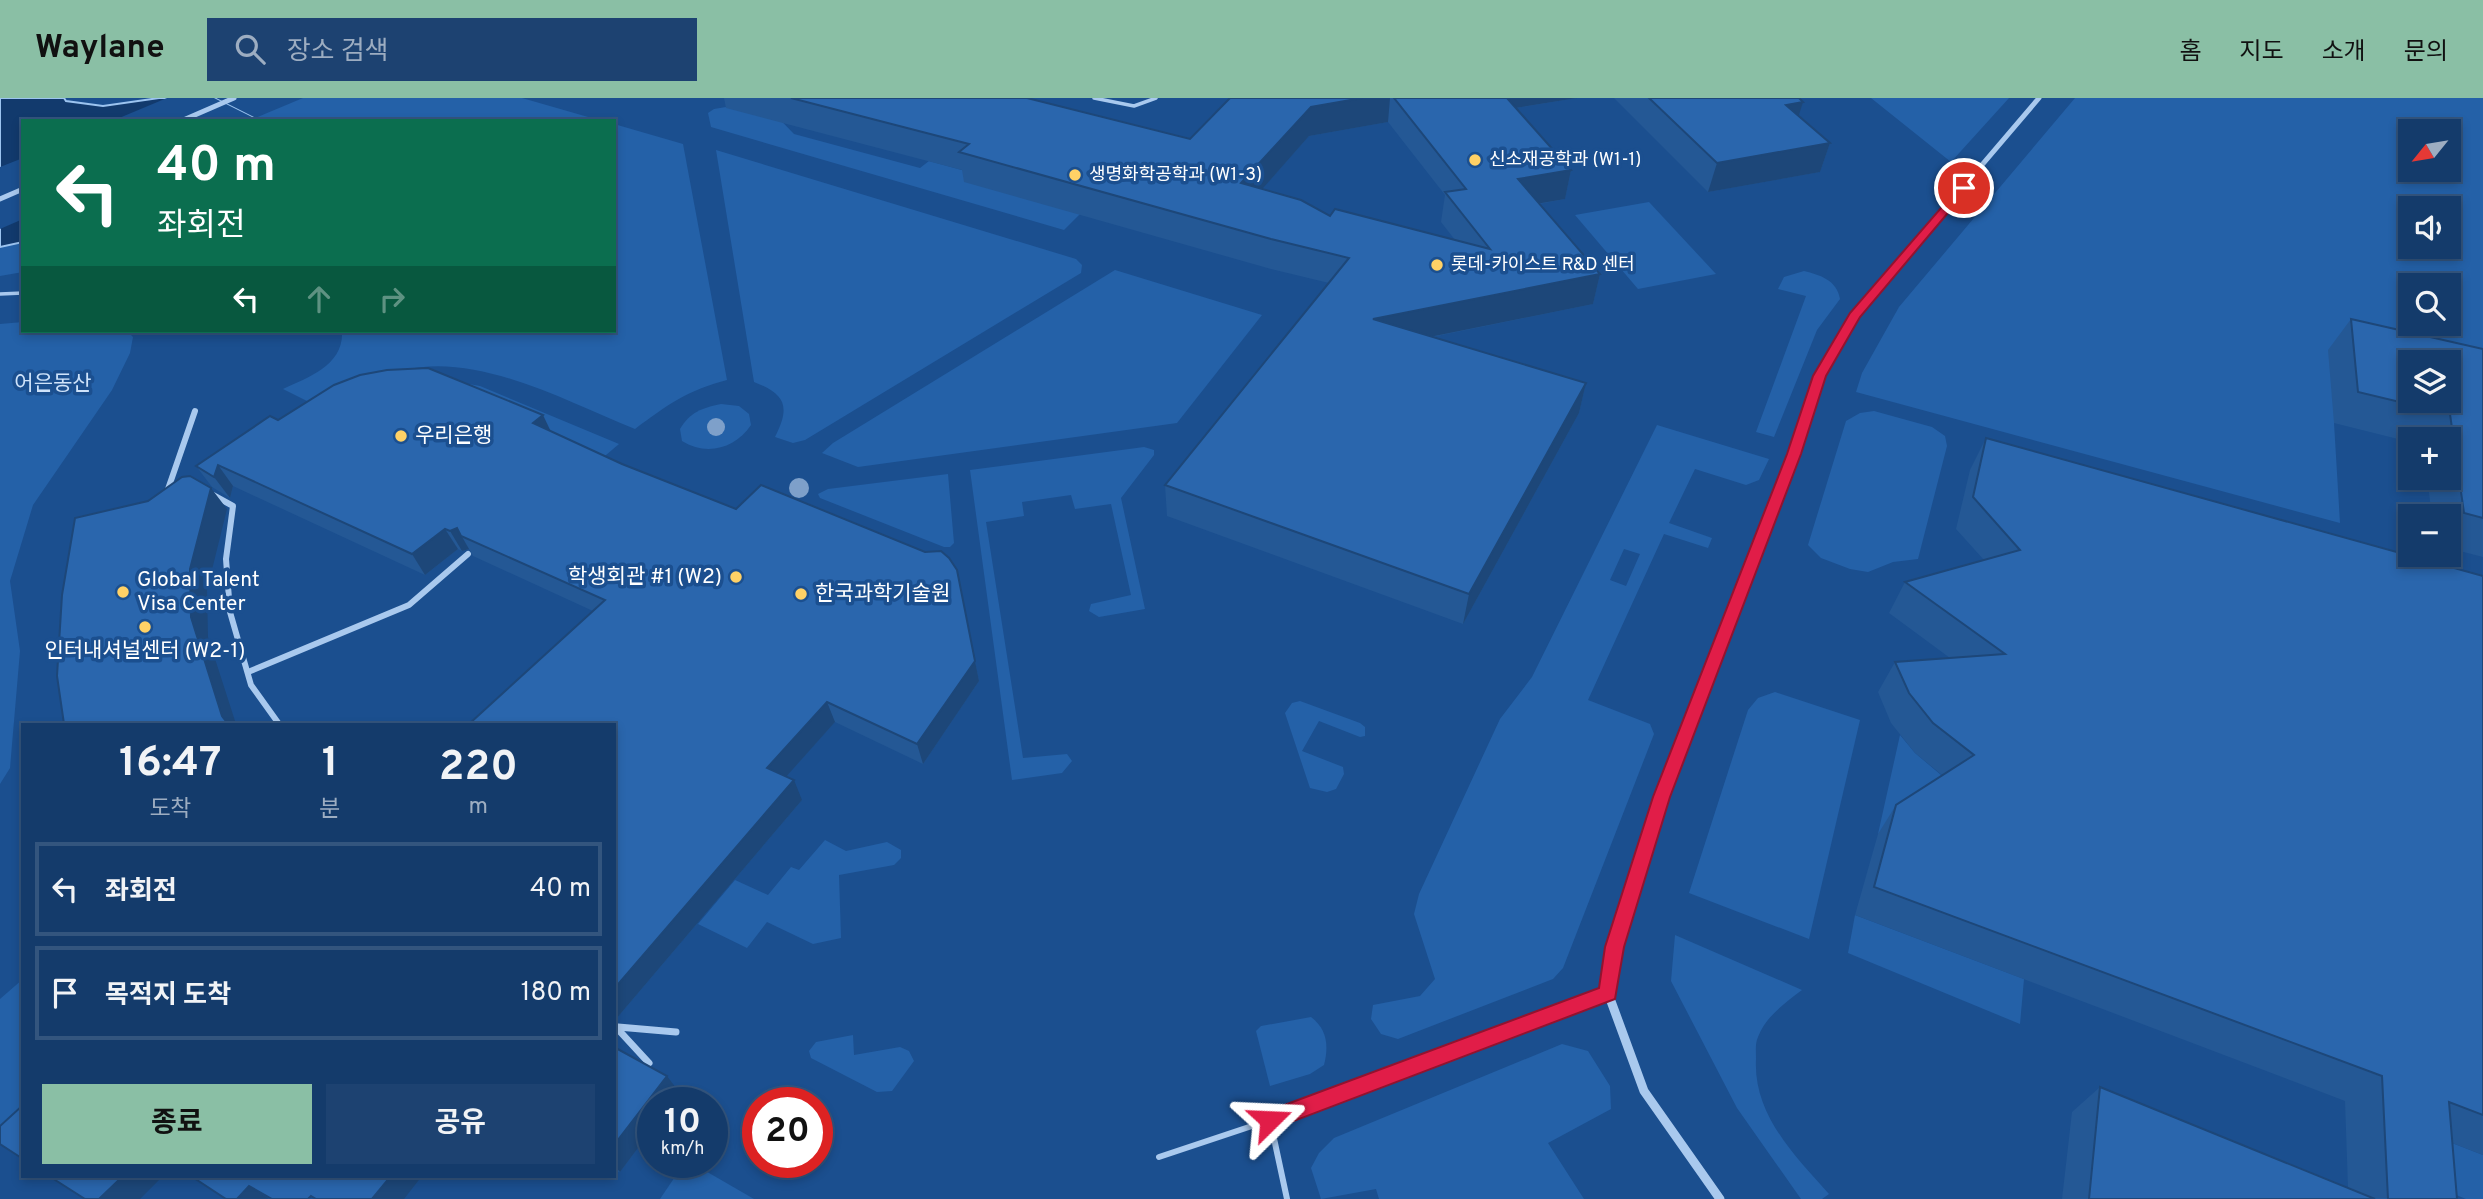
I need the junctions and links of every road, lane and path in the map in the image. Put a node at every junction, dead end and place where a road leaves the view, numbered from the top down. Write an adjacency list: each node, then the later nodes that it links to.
1 (234, 98): 5 (street)
2 (1094, 98): 3 (lane)
3 (1156, 98)
4 (2039, 98): 16 (street)
5 (186, 119)
6 (21, 190): 7 (street)
7 (0, 199)
8 (21, 293): 9 (lane)
9 (0, 294)
10 (195, 411): 12 (street)
11 (207, 491): 14 (street)
12 (180, 493)
13 (468, 554): 14 (street)
14 (248, 671): 15 (street)
15 (278, 723)
16 (1608, 993): 20 (lane); 23 (street)
17 (616, 1026): 18 (street); 19 (street)
18 (676, 1032)
19 (649, 1063)
20 (1270, 1120): 21 (lane); 22 (lane)
21 (1159, 1157)
22 (1287, 1199)
23 (1720, 1199)

